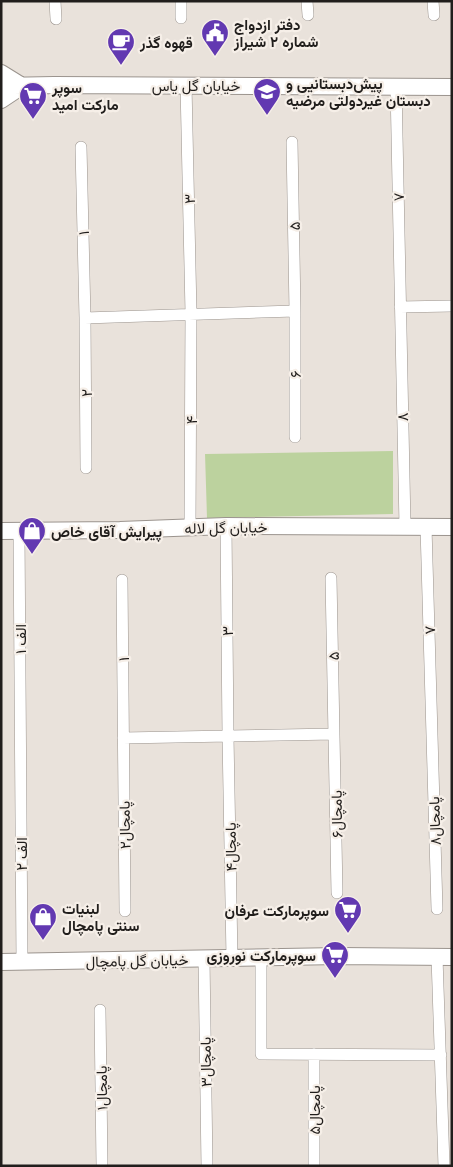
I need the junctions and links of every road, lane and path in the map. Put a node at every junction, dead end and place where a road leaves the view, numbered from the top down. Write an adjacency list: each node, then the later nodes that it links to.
1 (55, 1): 8 (street)
2 (181, 1): 7 (street)
3 (308, 1): 5 (street)
4 (433, 1): 6 (street)
5 (308, 15)
6 (434, 15)
7 (181, 18)
8 (56, 19)
9 (1, 73): 12 (street)
10 (186, 85): 12 (street, خیابان گل یاس); 13 (street, خیابان گل یاس); 21 (street, ۳)
11 (1, 86): 12 (street, خیابان گل یاس)
12 (22, 86): 15 (street)
13 (396, 86): 14 (street, خیابان گل یاس); 19 (street, ۷)
14 (452, 87)
15 (1, 100)
16 (292, 142): 20 (street, ۵)
17 (81, 147): 22 (street, ۱)
18 (452, 306): 19 (street)
19 (400, 307): 26 (street, ۸)
20 (295, 311): 21 (street); 23 (street, ۶)
21 (192, 313): 22 (street); 29 (street, ۴)
22 (85, 318): 24 (street, ۲)
23 (295, 437)
24 (86, 468)
25 (226, 526): 26 (street, خیابان گل لاله); 29 (street, خیابان گل لاله); 36 (street, ۳)
26 (405, 526): 27 (street, خیابان گل لاله)
27 (426, 527): 28 (street, خیابان گل لاله); 34 (street, ۷)
28 (452, 527)
29 (190, 528): 31 (street, خیابان گل لاله)
30 (1, 531): 31 (street, خیابان گل لاله)
31 (19, 532): 38 (street, ۱ الف)
32 (331, 578): 35 (street, ۵)
33 (122, 580): 37 (street, ۱)
34 (432, 732): 40 (street, پامچال۸)
35 (334, 734): 36 (street); 39 (street, پامچال۶)
36 (228, 736): 37 (street); 45 (street, پامچال۴)
37 (123, 738): 41 (street, پامچال۲)
38 (20, 747): 47 (street, ۲ الف)
39 (338, 894)
40 (437, 909)
41 (126, 912)
42 (261, 957): 43 (street, خیابان گل پامچال); 45 (street, خیابان گل پامچال); 49 (street)
43 (444, 957): 50 (street)
44 (204, 958): 45 (street, خیابان گل پامچال); 47 (street, خیابان گل پامچال); 52 (street, پامچال۳)
45 (232, 958)
46 (1, 962): 47 (street, خیابان گل پامچال)
47 (22, 962)
48 (100, 1010): 51 (street, پامچال۱)
49 (314, 1054): 50 (street); 53 (street, پامچال۵)
50 (441, 1055): 54 (street)
51 (102, 1166)
52 (207, 1166)
53 (314, 1166)
54 (444, 1166)

